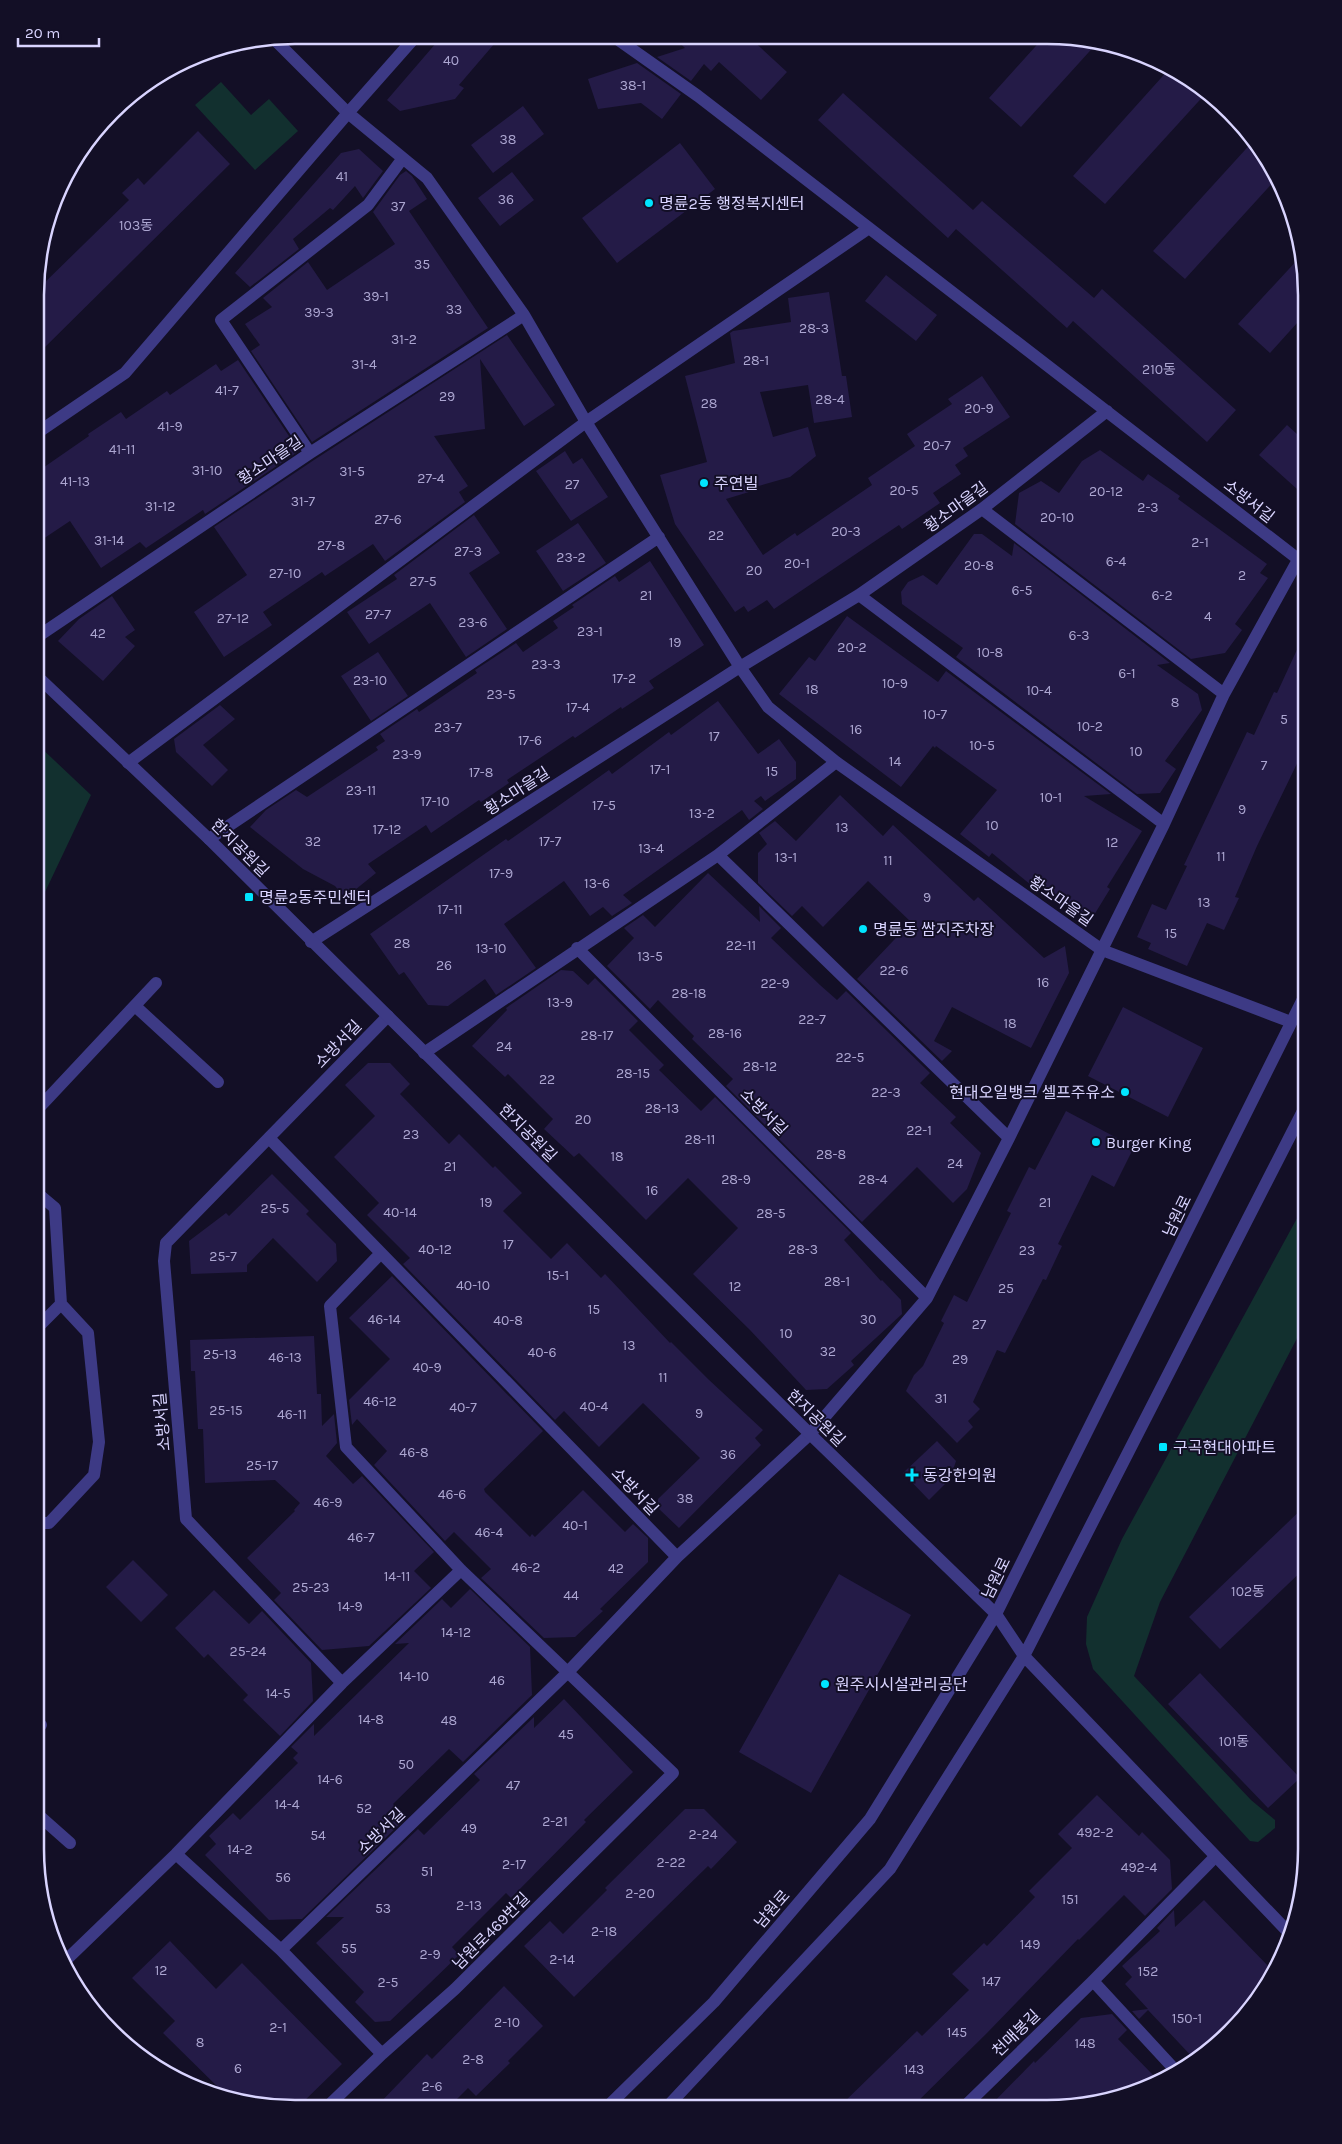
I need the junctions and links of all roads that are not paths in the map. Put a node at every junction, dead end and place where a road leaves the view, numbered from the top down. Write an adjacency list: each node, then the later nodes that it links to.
1 (279, 44): 4 (street, 황소마을길)
2 (410, 44): 4 (street)
3 (624, 44): 6 (street, 소방서길)
4 (348, 112): 5 (street, 황소마을길); 10 (street)
5 (403, 158): 7 (street, 황소마을길); 11 (street)
6 (869, 228): 8 (street, 소방서길); 9 (street)
7 (524, 315): 9 (street, 황소마을길); 11 (street, 황소마을길)
8 (1107, 411): 12 (street, 황소마을길); 14 (street, 소방서길)
9 (586, 422): 13 (street, 황소마을길); 22 (street)
10 (44, 428)
11 (310, 453): 17 (street, 황소마을길)
12 (982, 509): 16 (street, 황소마을길); 20 (street)
13 (659, 537): 18 (street, 황소마을길); 24 (street)
14 (1298, 560)
15 (1298, 570): 20 (street, 소방서길)
16 (859, 595): 18 (street, 황소마을길); 23 (street)
17 (44, 632)
18 (740, 667): 21 (street, 황소마을길); 26 (street, 황소마을길)
19 (44, 683): 22 (street, 한지공원길)
20 (1224, 694): 23 (street, 소방서길)
21 (836, 762): 25 (street); 28 (street, 황소마을길)
22 (128, 763): 24 (street, 한지공원길)
23 (1164, 824): 28 (street, 소방서길)
24 (209, 840): 26 (street, 한지공원길)
25 (718, 855): 27 (street); 39 (street)
26 (311, 942): 32 (street, 한지공원길)
27 (577, 948): 34 (street); 42 (street, 소방서길)
28 (1102, 950): 33 (street, 황소마을길); 39 (street, 소방서길)
29 (156, 983): 30 (street)
30 (135, 1006): 35 (street); 36 (street)
31 (1298, 1008): 33 (street, 남원로)
32 (388, 1016): 34 (street, 한지공원길); 38 (street, 소방서길)
33 (1291, 1022): 49 (street, 남원로)
34 (424, 1053): 45 (street, 한지공원길)
35 (218, 1082)
36 (44, 1103)
37 (1298, 1121): 50 (street)
38 (270, 1138): 41 (street, 소방서길); 52 (street, 소방서길)
39 (1009, 1138): 42 (street, 소방서길)
40 (44, 1199): 43 (street)
41 (381, 1253): 47 (street, 소방서길); 48 (street)
42 (927, 1298): 45 (street, 소방서길)
43 (61, 1304): 44 (street); 46 (street)
44 (44, 1321)
45 (810, 1434): 47 (street, 소방서길); 49 (street, 한지공원길)
46 (44, 1523)
47 (677, 1557): 51 (street, 소방서길)
48 (461, 1570): 51 (street); 52 (street)
49 (996, 1614): 50 (street, 한지공원길); 64 (street, 남원로)
50 (1024, 1656): 56 (street); 65 (street)
51 (567, 1673): 58 (street, 소방서길); 61 (street, 남원로469번길)
52 (342, 1683): 55 (street)
53 (44, 1820): 54 (street)
54 (70, 1843)
55 (176, 1854): 58 (street); 59 (street)
56 (1215, 1857): 57 (street); 60 (street, 천매봉길)
57 (1285, 1929)
58 (281, 1950): 61 (street)
59 (68, 1957)
60 (1093, 1981): 62 (street); 66 (street, 천매봉길)
61 (382, 2054): 63 (street, 남원로469번길)
62 (1173, 2067)
63 (334, 2100)
64 (614, 2100)
65 (673, 2100)
66 (971, 2100)

